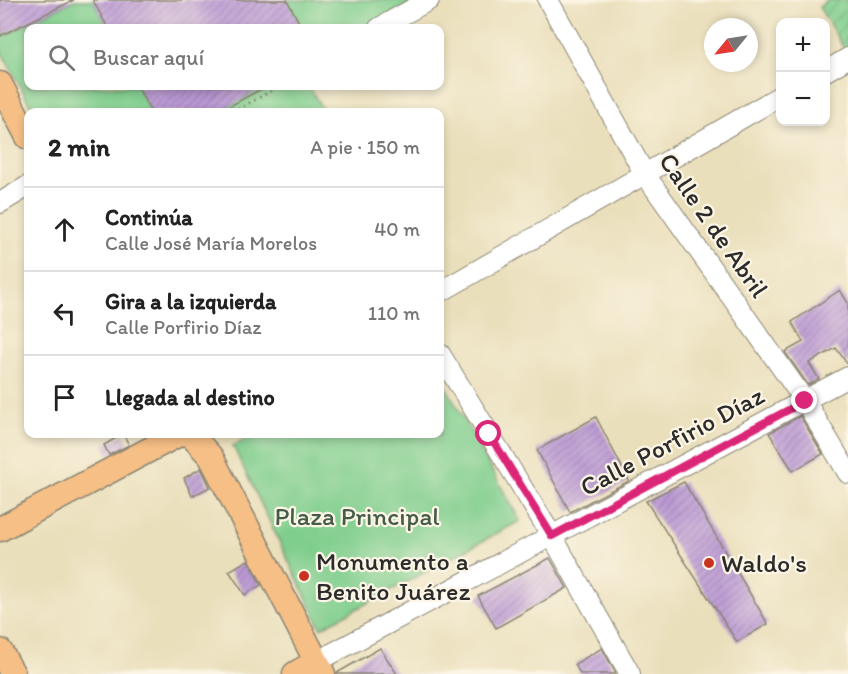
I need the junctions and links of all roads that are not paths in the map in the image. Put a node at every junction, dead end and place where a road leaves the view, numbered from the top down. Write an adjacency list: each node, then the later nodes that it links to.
1 (429, 0): 3 (street)
2 (548, 0): 9 (street, Calle 2 de Abril)
3 (386, 24)
4 (848, 58): 5 (street)
5 (830, 68)
6 (0, 84): 8 (main road)
7 (776, 98): 9 (street)
8 (24, 129)
9 (644, 173): 12 (street); 15 (street, Calle 2 de Abril)
10 (24, 188): 11 (street)
11 (0, 203)
12 (444, 290)
13 (444, 360): 20 (street)
14 (848, 377): 15 (street, Calle Porfirio Díaz)
15 (805, 401): 18 (street, Calle 2 de Abril); 20 (street, Calle Porfirio Díaz)
16 (171, 438): 19 (main road)
17 (194, 438): 22 (main road)
18 (848, 474)
19 (0, 529)
20 (552, 536): 22 (street, Calle Porfirio Díaz); 25 (street)
21 (0, 651): 23 (main road)
22 (320, 668): 24 (main road)
23 (13, 674)
24 (295, 674)
25 (630, 674)

